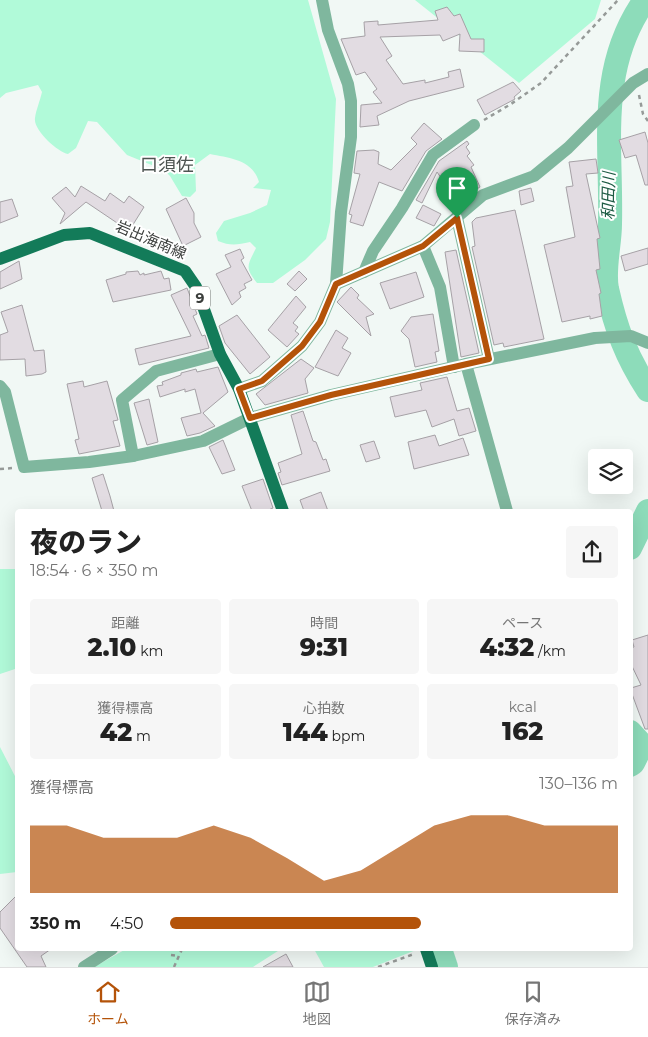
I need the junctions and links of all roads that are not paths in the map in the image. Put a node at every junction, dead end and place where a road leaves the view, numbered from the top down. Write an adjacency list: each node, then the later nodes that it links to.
1 (322, 0): 8 (street)
2 (648, 74): 4 (street)
3 (474, 125): 7 (street)
4 (457, 218): 5 (street); 11 (street)
5 (423, 246): 7 (street); 13 (street)
6 (0, 259): 10 (main road, 岩出海南線 / 9)
7 (364, 272): 8 (street)
8 (336, 284): 15 (street)
9 (648, 342): 11 (street)
10 (220, 354): 15 (main road, 岩出海南線 / 9); 17 (street)
11 (489, 359): 12 (street)
12 (466, 364): 13 (street); 19 (street)
13 (454, 367): 16 (street)
14 (0, 386): 17 (street)
15 (239, 389): 16 (main road, 岩出海南線 / 9)
16 (250, 418): 17 (street); 18 (main road, 岩出海南線 / 9)
17 (133, 456)
18 (282, 509)
19 (506, 509)
20 (109, 951): 22 (street)
21 (427, 951): 23 (main road)
22 (84, 967)
23 (432, 967)

